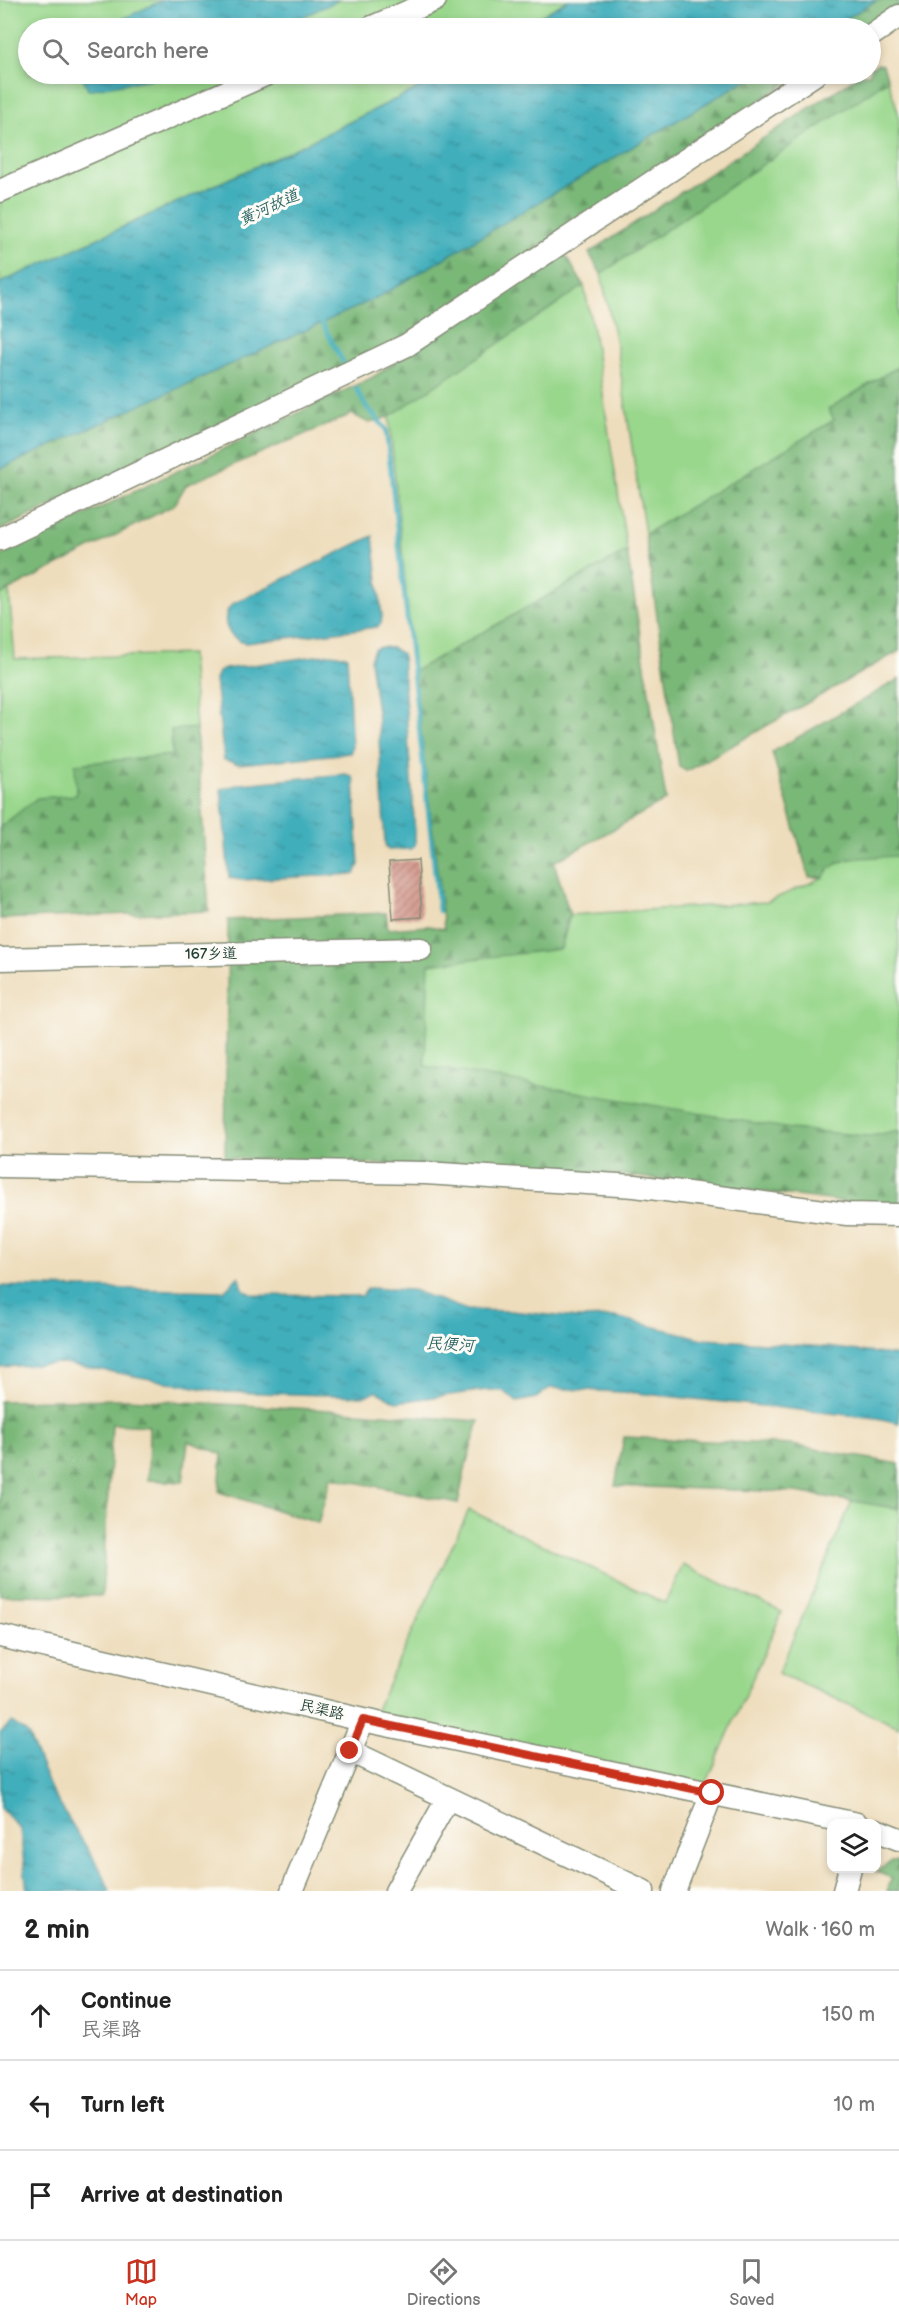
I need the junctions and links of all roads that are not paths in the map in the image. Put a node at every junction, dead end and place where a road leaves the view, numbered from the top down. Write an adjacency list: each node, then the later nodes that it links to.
1 (435, 0): 3 (street)
2 (899, 16): 4 (street)
3 (393, 18)
4 (881, 28)
5 (244, 84): 7 (street)
6 (799, 84): 8 (street)
7 (0, 191)
8 (0, 539)
9 (421, 949): 10 (street, 167乡道)
10 (0, 959)
11 (0, 1166): 12 (street)
12 (899, 1215)
13 (0, 1636): 14 (street, 民渠路)
14 (363, 1720): 15 (street); 16 (street, 民渠路)
15 (350, 1751): 17 (street); 23 (street)
16 (712, 1793): 18 (street, 民渠路); 26 (street)
17 (448, 1798): 22 (street); 24 (street)
18 (834, 1819)
19 (881, 1832): 20 (street)
20 (899, 1839)
21 (849, 1873): 27 (street)
22 (600, 1882): 25 (street)
23 (292, 1891)
24 (396, 1891)
25 (643, 1891)
26 (674, 1891)
27 (844, 1891)

